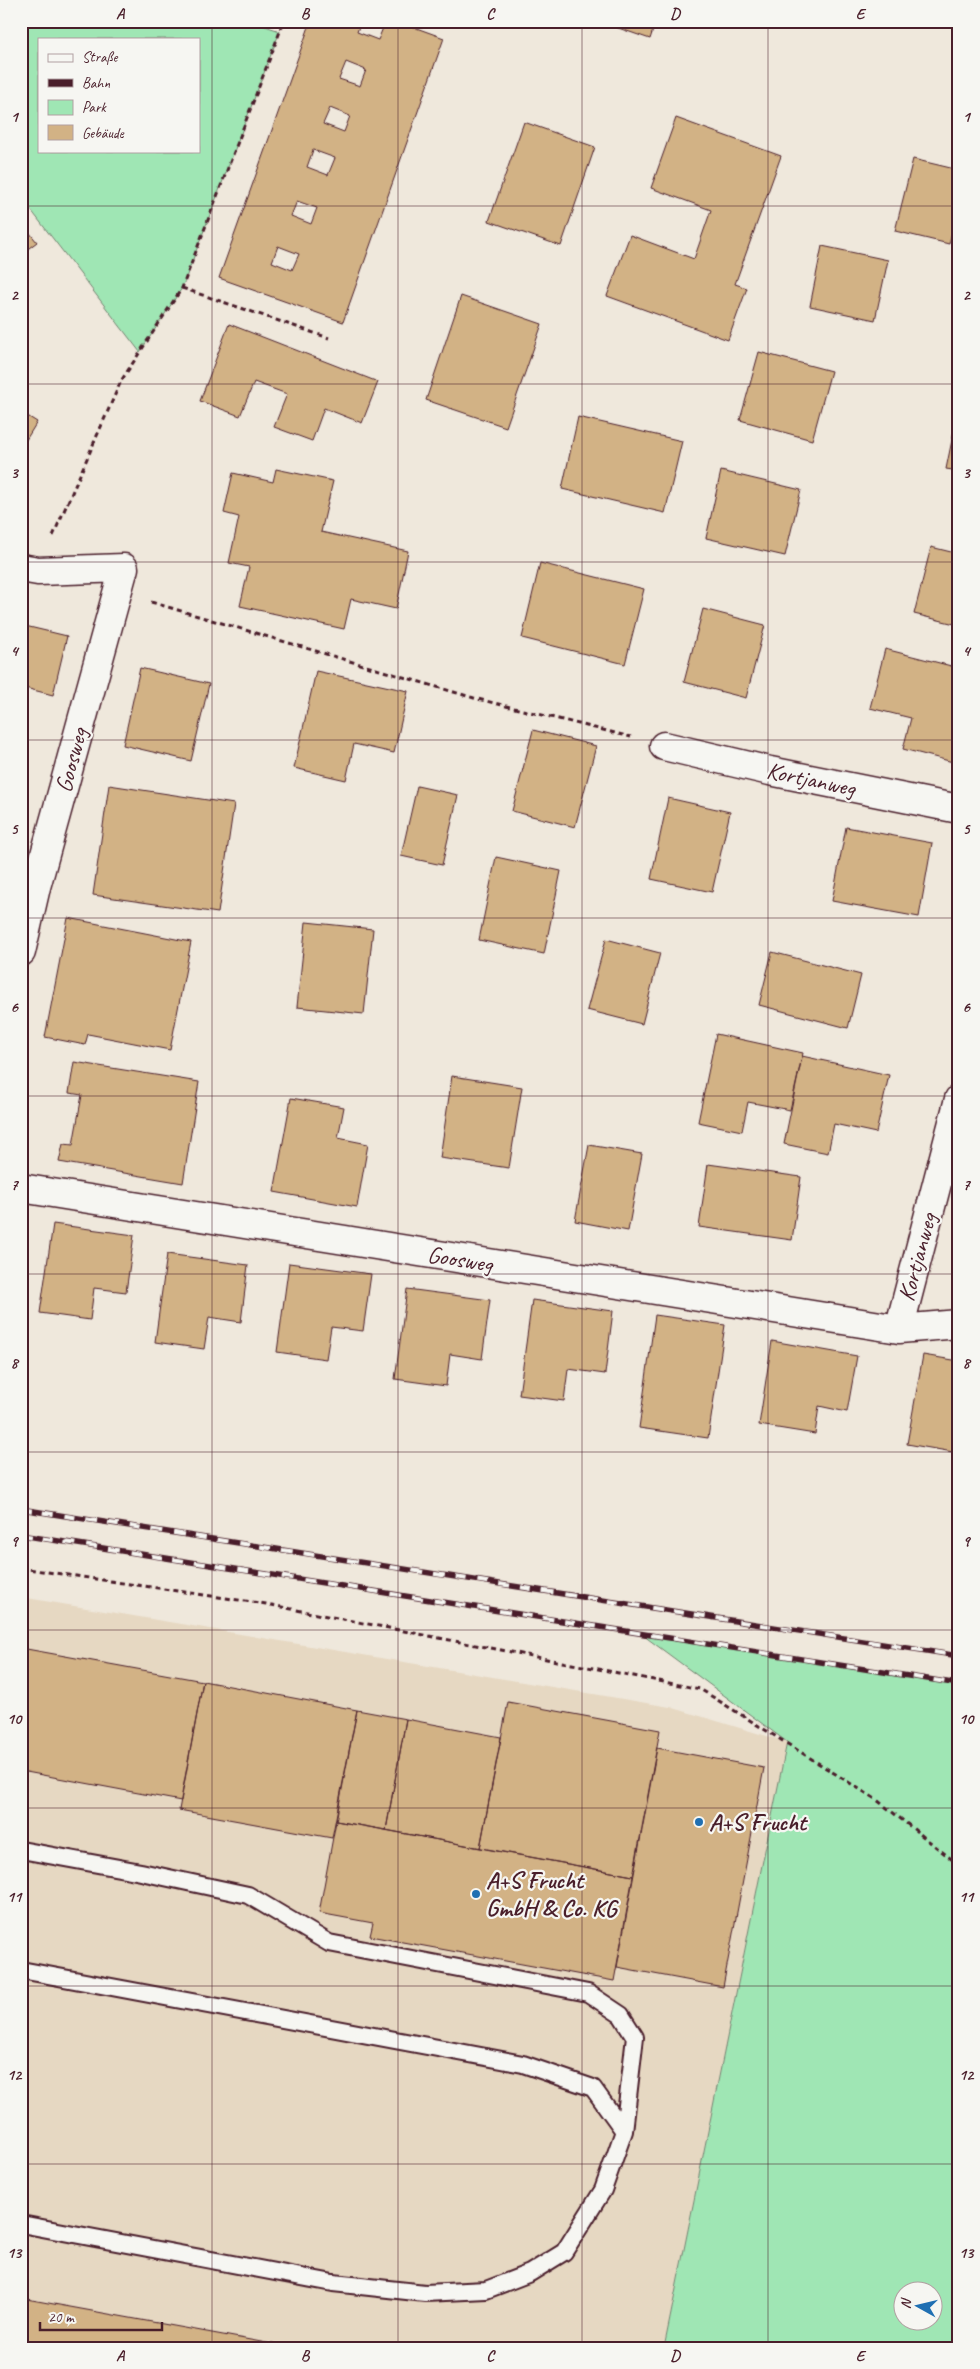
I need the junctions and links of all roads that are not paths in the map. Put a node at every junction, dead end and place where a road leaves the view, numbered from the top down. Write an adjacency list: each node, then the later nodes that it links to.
1 (30, 570): 4 (street, Goosweg)
2 (664, 746): 3 (street, Kortjanweg)
3 (959, 809)
4 (21, 952)
5 (959, 1098): 8 (street, Kortjanweg)
6 (21, 1188): 8 (street, Goosweg)
7 (959, 1324): 8 (street, Goosweg)
8 (899, 1329)
9 (21, 1850): 11 (lane)
10 (21, 1970): 11 (lane)
11 (624, 2131): 12 (lane)
12 (21, 2224)

